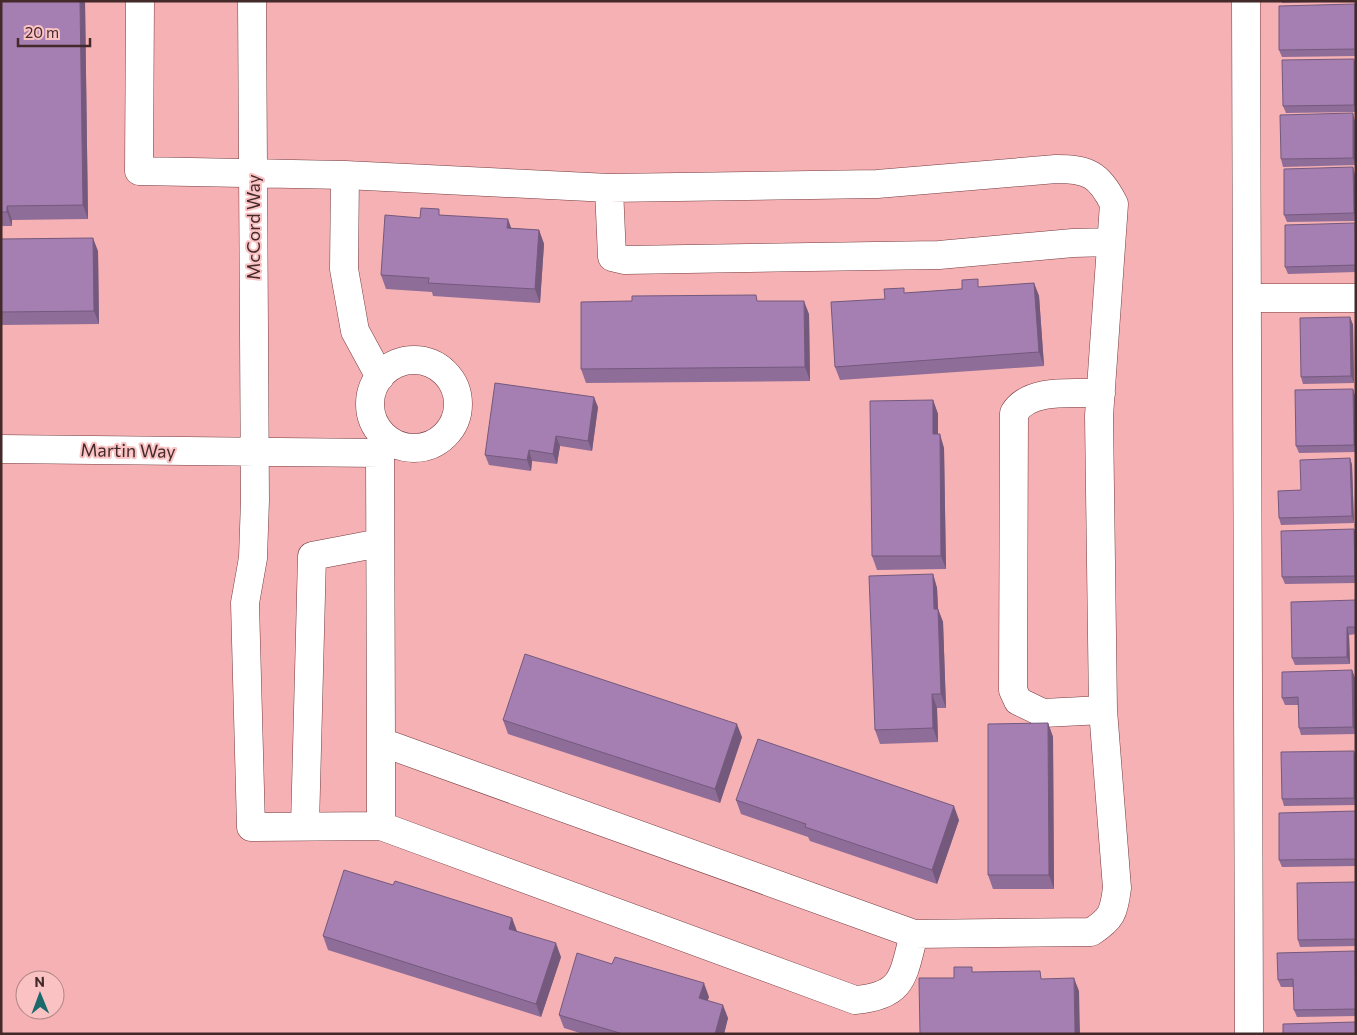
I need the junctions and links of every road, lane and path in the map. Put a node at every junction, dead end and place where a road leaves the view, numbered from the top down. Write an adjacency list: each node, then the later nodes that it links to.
1 (140, 1): 4 (street)
2 (252, 1): 4 (street, McCord Way)
3 (1246, 1): 8 (street)
4 (253, 175): 5 (street); 14 (street, McCord Way)
5 (345, 175): 6 (street); 10 (street)
6 (609, 188): 7 (street); 7 (street)
7 (1111, 242): 11 (street)
8 (1247, 298): 9 (street); 21 (street)
9 (1356, 298)
10 (380, 377): 12 (street); 12 (street)
11 (1101, 393): 16 (street); 16 (street)
12 (386, 448): 14 (street, Martin Way); 15 (street)
13 (1, 449): 14 (street, Martin Way)
14 (255, 452): 18 (street, McCord Way)
15 (380, 544): 17 (street); 18 (street)
16 (1103, 710): 20 (street)
17 (380, 742): 19 (street); 20 (street)
18 (305, 826): 19 (street)
19 (381, 826): 20 (street)
20 (914, 934)
21 (1249, 1034)

